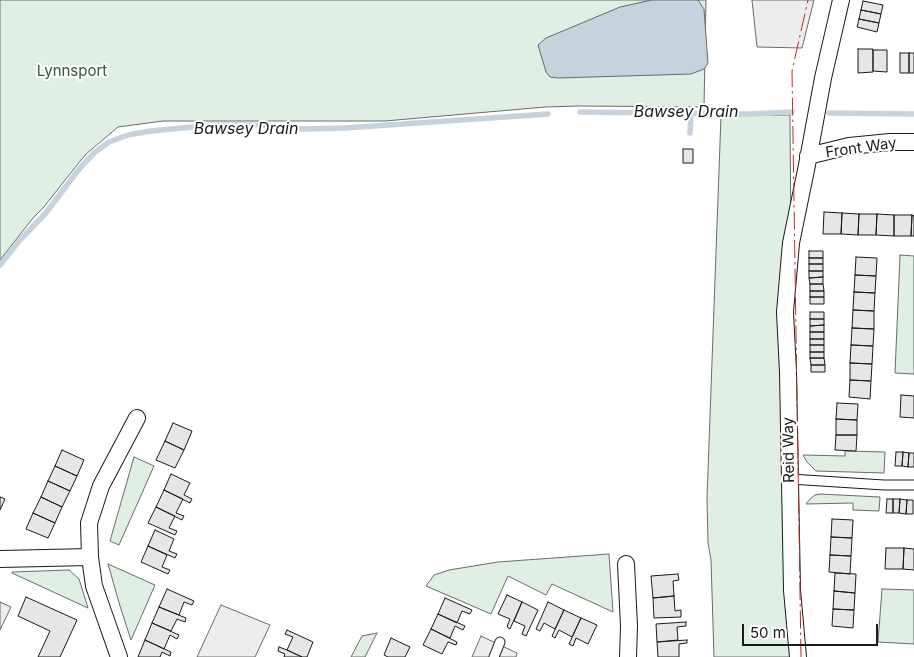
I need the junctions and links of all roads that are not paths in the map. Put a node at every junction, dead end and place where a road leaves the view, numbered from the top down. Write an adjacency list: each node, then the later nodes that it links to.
1 (841, 0): 3 (street)
2 (914, 142): 3 (street, Front Way)
3 (808, 156): 4 (street, Front Way)
4 (791, 243): 6 (street, Reid Way)
5 (137, 418): 8 (street)
6 (790, 479): 7 (lane); 15 (street, Reid Way)
7 (914, 485)
8 (90, 557): 9 (street); 12 (street)
9 (0, 559)
10 (626, 564): 14 (street)
11 (500, 642): 13 (lane)
12 (119, 657)
13 (494, 657)
14 (628, 657)
15 (798, 657)

